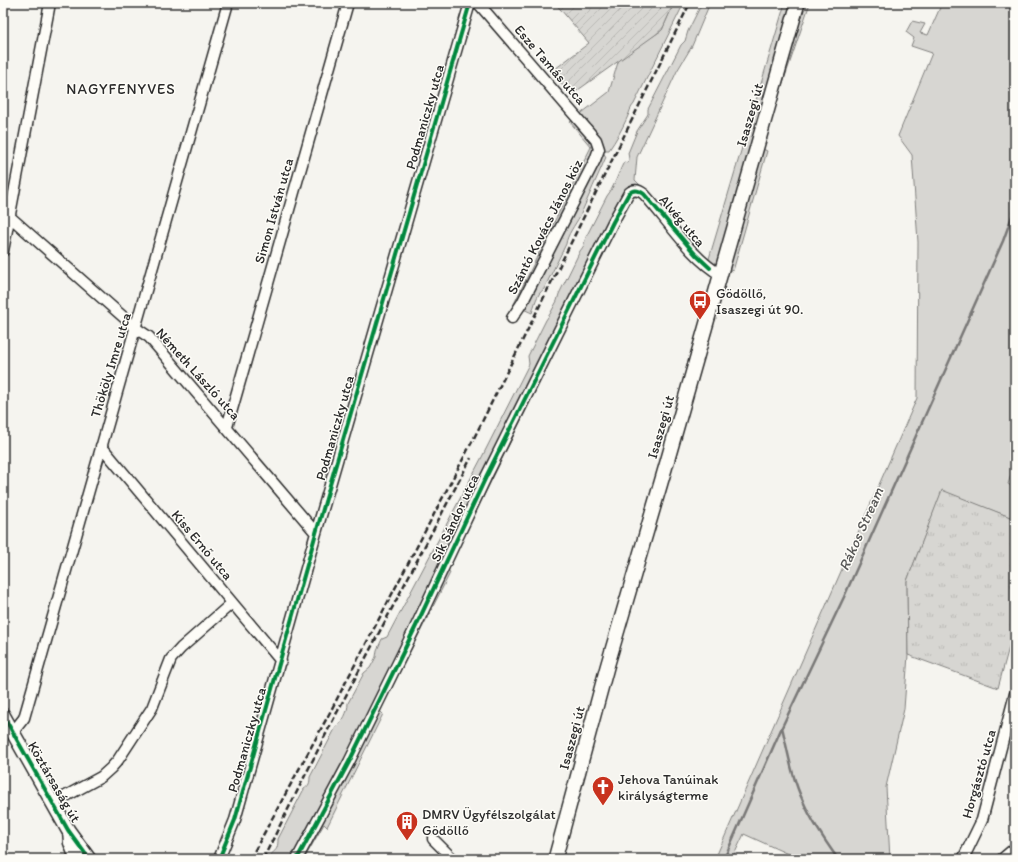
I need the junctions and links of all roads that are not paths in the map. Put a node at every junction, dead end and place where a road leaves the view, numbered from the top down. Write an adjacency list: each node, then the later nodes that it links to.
1 (50, 3): 9 (street)
2 (228, 3): 13 (street, Thököly Imre utca)
3 (348, 3): 14 (street, Simon István utca)
4 (470, 3): 16 (street, Podmaniczky utca)
5 (478, 3): 7 (street, Esze Tamás utca)
6 (798, 3): 11 (main road, Isaszegi út)
7 (599, 147): 12 (street, Szántó Kovács János köz)
8 (635, 190): 11 (street, Alvég utca); 29 (street, Sík Sándor utca)
9 (8, 210): 10 (street); 13 (street, Németh László utca)
10 (3, 251)
11 (721, 274): 31 (main road, Isaszegi út)
12 (512, 318)
13 (136, 329): 14 (street, Németh László utca); 15 (street, Thököly Imre utca)
14 (227, 427): 16 (street, Németh László utca)
15 (101, 446): 17 (street, Kiss Ernő utca); 21 (street, Thököly Imre utca)
16 (316, 533): 18 (street, Podmaniczky utca)
17 (232, 603): 18 (street, Kiss Ernő utca); 22 (street)
18 (281, 661): 28 (street, Podmaniczky utca)
19 (1015, 694): 32 (street, Horgásztó utca)
20 (3, 714): 21 (main road, Köztársaság út)
21 (12, 732): 22 (main road, Köztársaság út)
22 (53, 803): 23 (main road, Köztársaság út)
23 (68, 830): 26 (street, Köztársaság út); 27 (main road, Köztársaság út)
24 (433, 839): 30 (street)
25 (1015, 848): 33 (street)
26 (75, 859)
27 (90, 859)
28 (219, 859)
29 (297, 859)
30 (453, 859)
31 (555, 859)
32 (963, 859)
33 (1002, 859)

